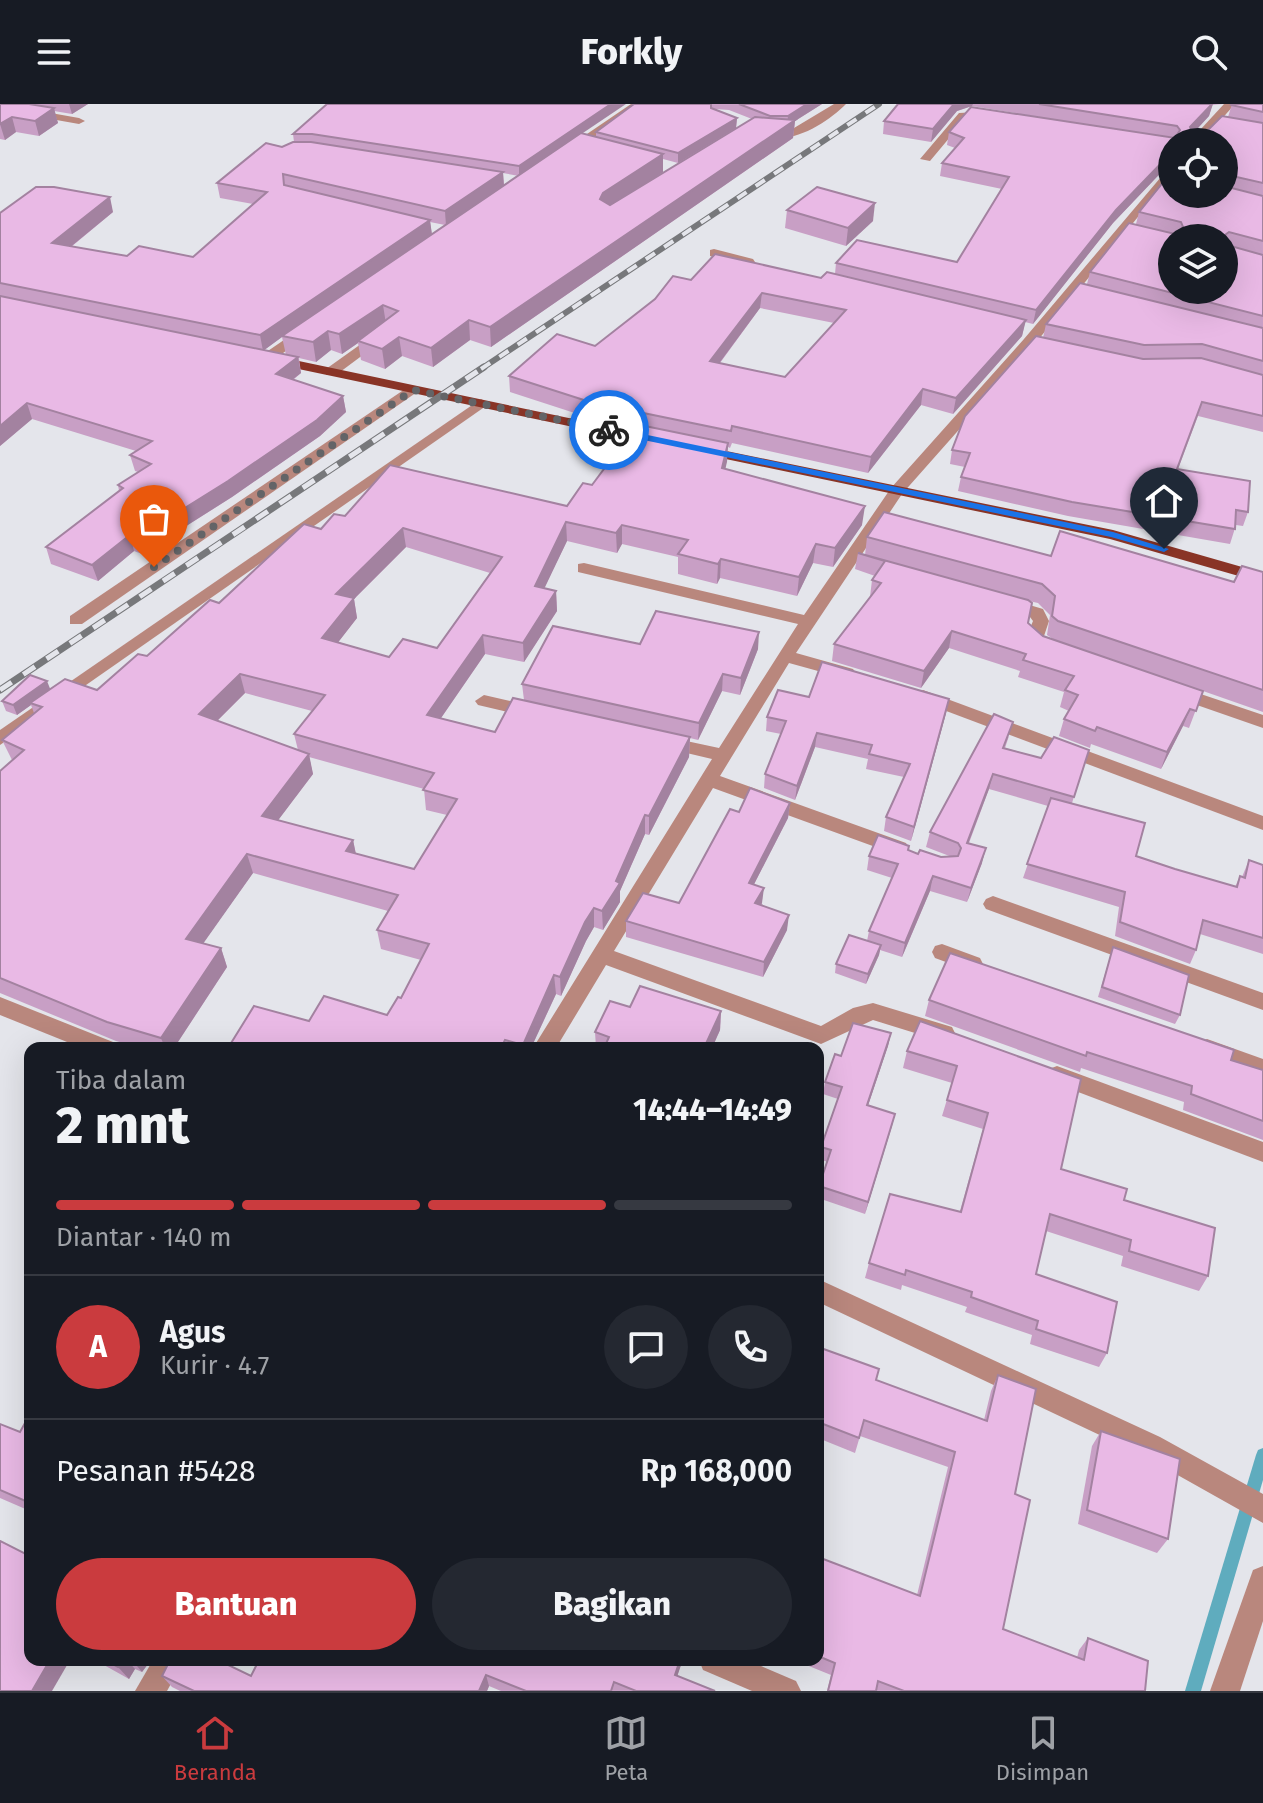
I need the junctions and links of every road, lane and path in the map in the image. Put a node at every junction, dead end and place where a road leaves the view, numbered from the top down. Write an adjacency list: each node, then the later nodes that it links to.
1 (638, 104): 14 (street)
2 (815, 104): 4 (street)
3 (0, 107): 6 (street)
4 (837, 107): 12 (street)
5 (1210, 109): 7 (street)
6 (20, 112): 9 (street); 10 (street)
7 (1223, 112): 11 (street); 13 (street)
8 (999, 114): 16 (street)
9 (79, 121)
10 (0, 124)
11 (1232, 125)
12 (752, 128)
13 (1208, 128)
14 (579, 144): 15 (street); 17 (street)
15 (593, 148)
16 (926, 159)
17 (556, 160)
18 (1158, 191): 24 (street)
19 (714, 253): 20 (street)
20 (760, 265)
21 (319, 322): 25 (street)
22 (1021, 328): 24 (street)
23 (390, 330): 26 (street)
24 (1036, 340): 29 (street)
25 (260, 356): 26 (main road)
26 (331, 372): 27 (main road)
27 (413, 390): 28 (main road); 33 (street)
28 (481, 403): 29 (main road); 43 (street)
29 (896, 491): 31 (main road); 34 (street)
30 (584, 568): 34 (street)
31 (1263, 578)
32 (986, 597): 35 (street)
33 (76, 620)
34 (808, 621): 36 (street)
35 (1060, 651)
36 (785, 656): 37 (street); 45 (street)
37 (870, 680)
38 (1162, 686): 42 (street)
39 (899, 688): 47 (street)
40 (484, 701): 41 (street)
41 (560, 718)
42 (1263, 722)
43 (0, 739)
44 (650, 739): 45 (street)
45 (725, 756): 46 (street)
46 (711, 780): 48 (street); 51 (street)
47 (1263, 823)
48 (916, 854)
49 (993, 904): 53 (street)
50 (942, 952): 52 (street)
51 (601, 955): 55 (street); 57 (street)
52 (1000, 973)
53 (1263, 1002)
54 (0, 1006): 56 (street)
55 (958, 1038)
56 (90, 1042)
57 (548, 1042)
58 (1190, 1042): 60 (street)
59 (1029, 1065): 61 (street)
60 (1263, 1068)
61 (1263, 1152)
62 (824, 1293): 63 (street)
63 (1263, 1509)
64 (1261, 1593): 69 (street)
65 (166, 1666): 67 (street)
66 (727, 1666): 68 (street)
67 (150, 1691)
68 (786, 1691)
69 (1225, 1691)

